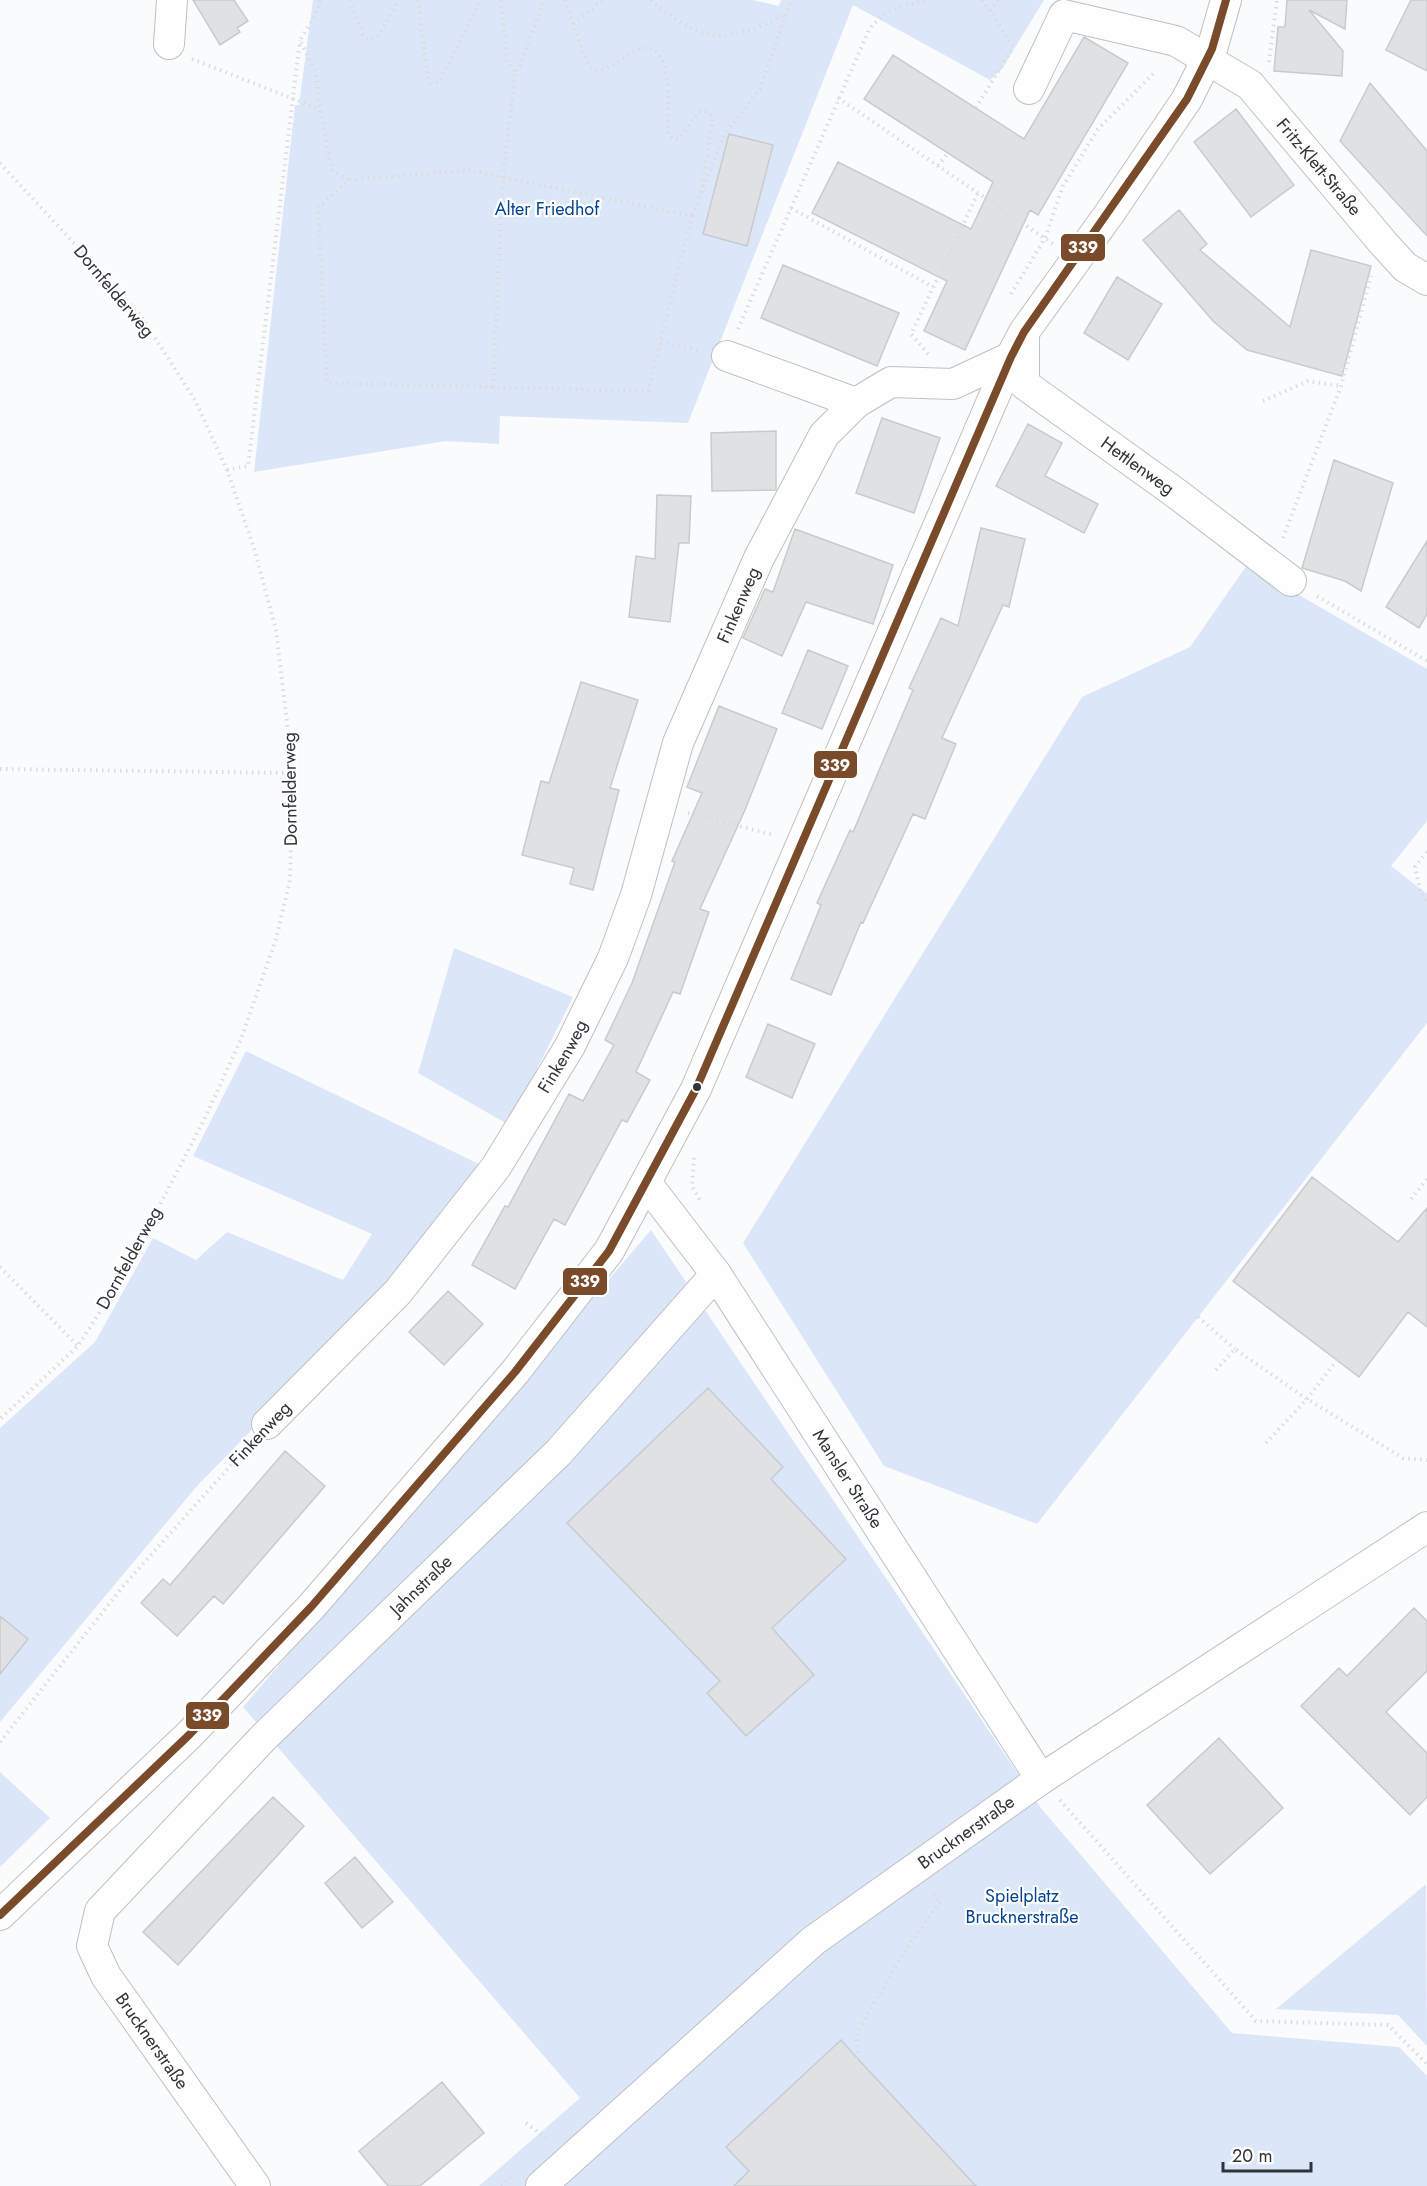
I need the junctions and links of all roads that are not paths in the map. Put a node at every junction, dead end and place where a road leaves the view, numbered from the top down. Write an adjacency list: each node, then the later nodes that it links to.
1 (172, 0): 3 (street)
2 (1226, 0): 4 (street)
3 (169, 44)
4 (1207, 60): 5 (street, Fritz-Klett-Straße); 6 (street, Fritz-Klett-Straße); 7 (street)
5 (1029, 89)
6 (1427, 280)
7 (1017, 344): 9 (street, Finkenweg); 10 (street, Hettlenweg); 11 (street)
8 (727, 356): 9 (street)
9 (856, 403): 13 (street, Finkenweg)
10 (1282, 574)
11 (647, 1184): 12 (street, Mansler Straße); 17 (street)
12 (716, 1274): 15 (street, Mansler Straße); 16 (street, Jahnstraße)
13 (267, 1424)
14 (1427, 1527): 15 (street, Brucknerstraße)
15 (1041, 1779): 19 (street, Brucknerstraße)
16 (120, 1890): 18 (street, Brucknerstraße)
17 (0, 1915)
18 (255, 2186)
19 (541, 2186)

